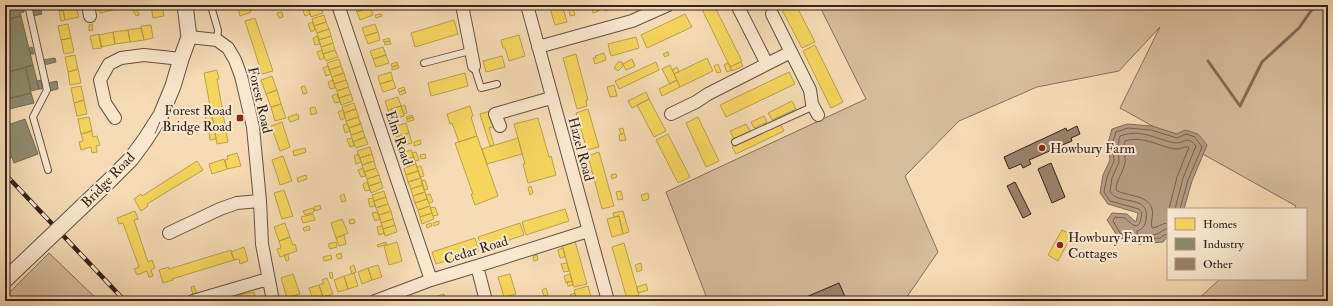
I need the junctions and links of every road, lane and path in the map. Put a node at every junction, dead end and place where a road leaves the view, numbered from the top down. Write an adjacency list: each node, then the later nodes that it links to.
1 (28, 5): 26 (lane)
2 (185, 5): 10 (street, Bridge Road)
3 (338, 5): 33 (street, Elm Road)
4 (527, 5): 12 (street, Hazel Road)
5 (737, 5): 17 (street)
6 (211, 6): 11 (lane)
7 (465, 6): 13 (street)
8 (662, 6): 12 (street)
9 (772, 14): 14 (street)
10 (189, 37): 11 (street); 15 (street, Bridge Road)
11 (217, 40): 27 (street, Forest Road)
12 (538, 48): 20 (street, Hazel Road)
13 (470, 51): 16 (lane); 18 (street)
14 (791, 52): 17 (street); 21 (street)
15 (180, 59): 23 (street); 32 (street, Bridge Road, bridge)
16 (424, 63)
17 (767, 64): 22 (street)
18 (474, 66): 19 (lane)
19 (497, 84)
20 (552, 98): 24 (street); 28 (street, Hazel Road)
21 (816, 111): 25 (lane)
22 (671, 114)
23 (115, 118)
24 (500, 126)
25 (735, 142)
26 (48, 170)
27 (260, 202): 29 (street); 31 (street, Forest Road)
28 (588, 231): 30 (street, Cedar Road); 38 (street, Hazel Road)
29 (169, 233)
30 (477, 266): 33 (street, Cedar Road); 37 (street)
31 (268, 278): 34 (street); 35 (street, Forest Road)
32 (5, 280)
33 (431, 280): 36 (street, Cedar Road)
34 (193, 301)
35 (273, 301)
36 (375, 301)
37 (486, 301)
38 (608, 301)

